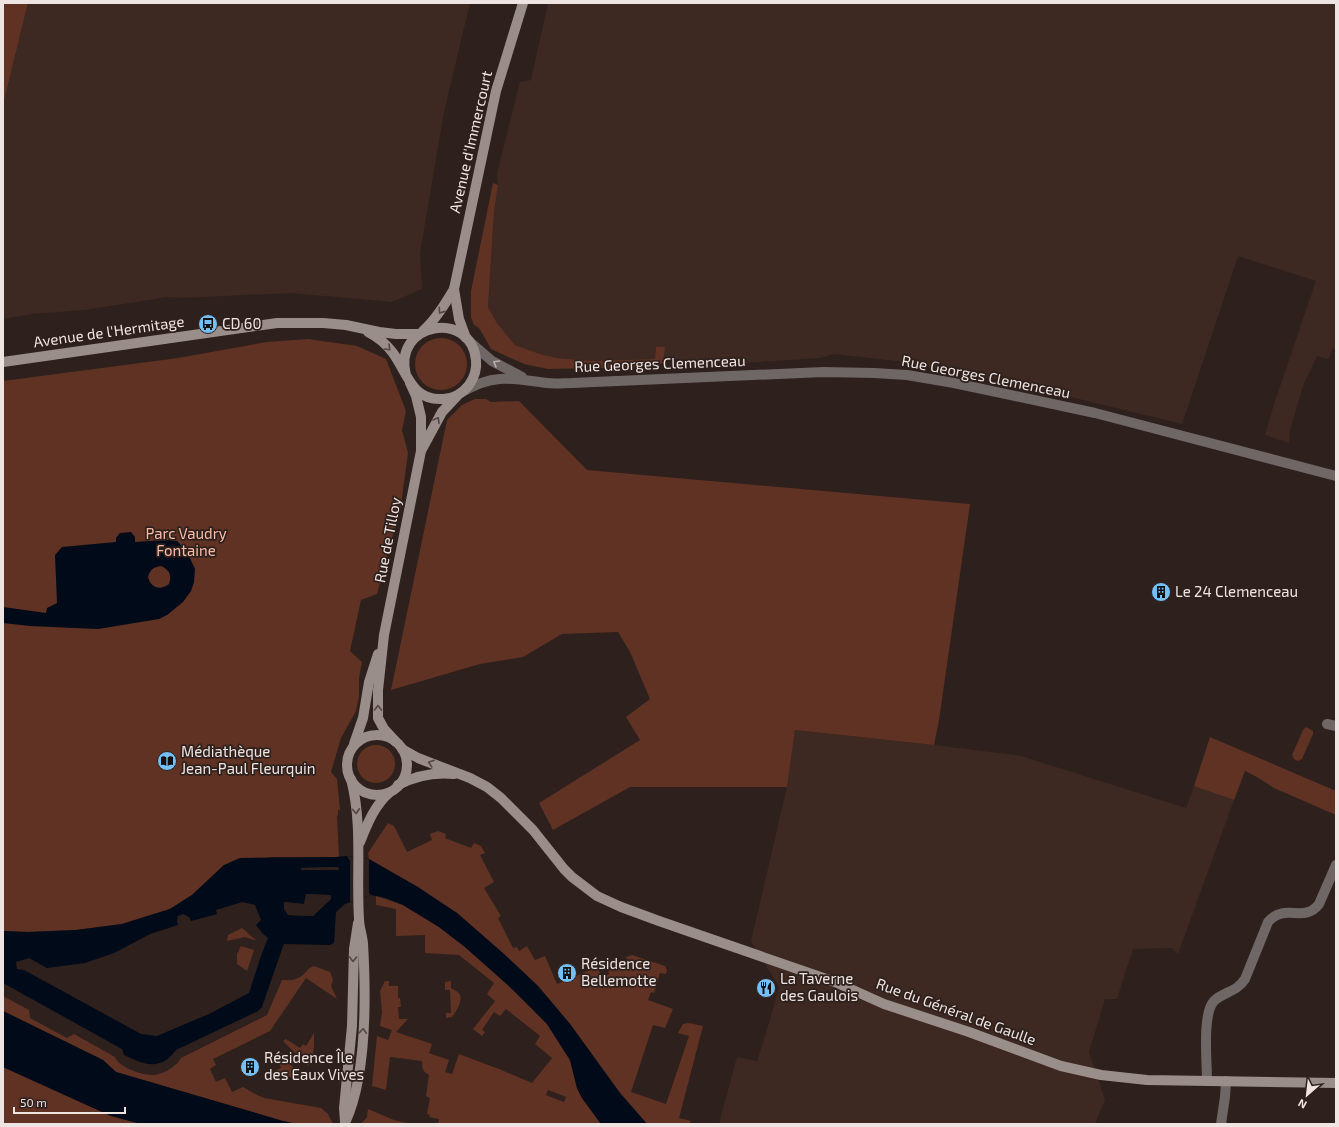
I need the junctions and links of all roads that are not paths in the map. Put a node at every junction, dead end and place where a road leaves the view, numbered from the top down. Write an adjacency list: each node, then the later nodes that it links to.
1 (523, 3): 2 (main road, Avenue d'Immercourt)
2 (454, 289): 4 (main road, Avenue d'Immercourt, one-way to 4); 5 (main road, Avenue d'Immercourt)
3 (363, 329): 4 (main road, Avenue de l'Hermitage); 6 (main road, Avenue de l'Hermitage); 7 (main road, one-way to 7)
4 (421, 333): 5 (main road); 7 (main road)
5 (468, 340): 8 (street, one-way to 5); 9 (main road)
6 (3, 362)
7 (408, 379): 9 (main road); 10 (main road, Rue de Tilloy)
8 (526, 379): 9 (street); 11 (street, Rue Georges Clemenceau)
9 (462, 392): 10 (main road, Rue de Tilloy, one-way to 9)
10 (421, 451): 12 (main road, Rue de Tilloy)
11 (1336, 476)
12 (384, 635): 13 (main road, Rue de Tilloy, one-way to 12); 14 (main road, Rue de Tilloy)
13 (399, 745): 14 (main road); 15 (main road, Rue du Général de Gaulle, one-way to 13); 17 (main road)
14 (353, 747): 16 (main road)
15 (462, 775): 17 (main road, Rue du Général de Gaulle); 20 (main road, Rue du Général de Gaulle)
16 (351, 779): 17 (main road); 18 (main road, one-way to 18)
17 (394, 788): 18 (main road)
18 (359, 844): 23 (main road)
19 (1336, 865): 20 (street)
20 (1207, 1081): 21 (main road, Rue du Général de Gaulle)
21 (1226, 1081): 22 (main road, Rue du Général de Gaulle); 24 (street)
22 (1336, 1083)
23 (345, 1124)
24 (1220, 1124)

